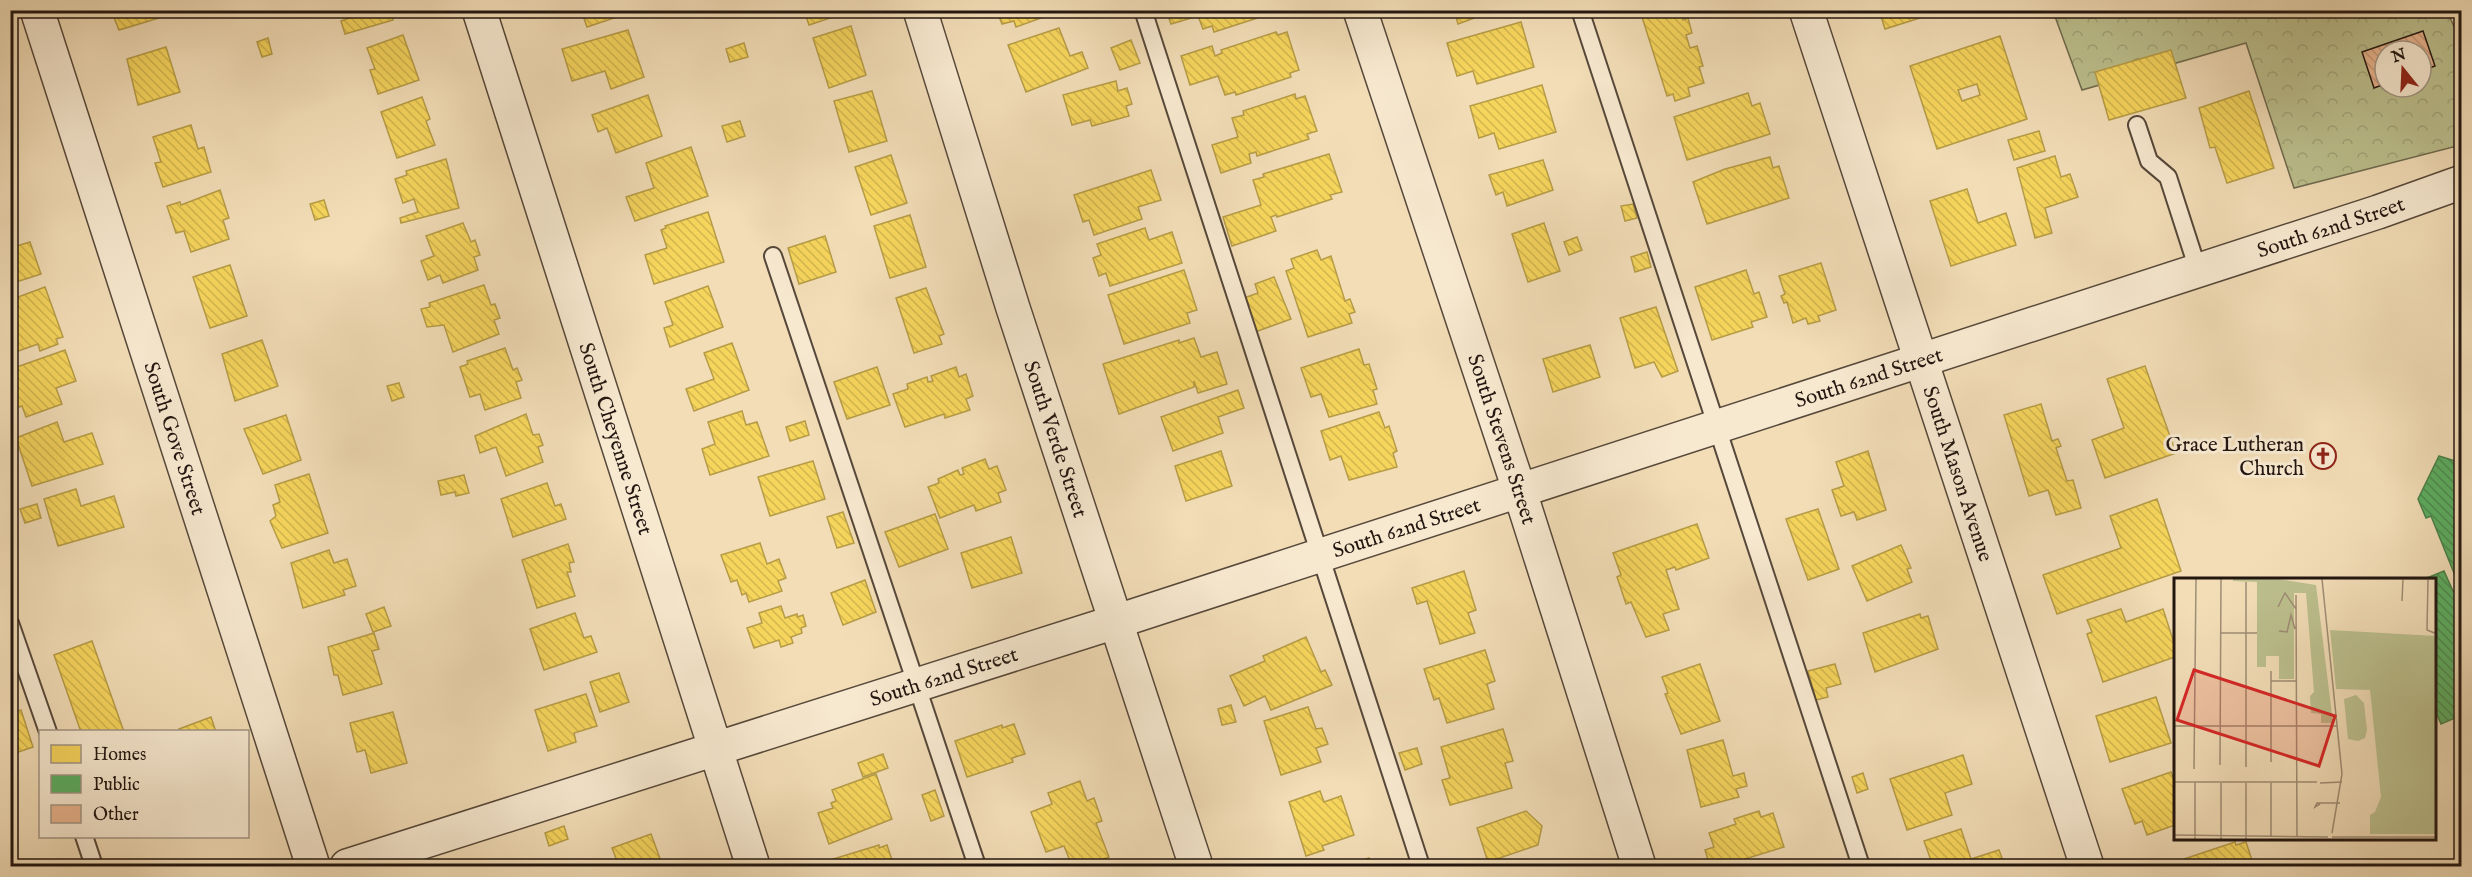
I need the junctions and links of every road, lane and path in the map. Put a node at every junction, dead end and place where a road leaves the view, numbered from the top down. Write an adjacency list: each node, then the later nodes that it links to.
1 (37, 10): 23 (street, South Gove Street)
2 (479, 10): 20 (street, South Cheyenne Street)
3 (920, 10): 16 (street, South Verde Street)
4 (1143, 10): 15 (lane)
5 (1360, 10): 14 (street, South Stevens Street)
6 (1580, 10): 13 (lane)
7 (1806, 10): 12 (street, South Mason Avenue)
8 (2137, 125): 11 (lane)
9 (2462, 182): 11 (street, South 62nd Street)
10 (773, 256): 18 (lane)
11 (2198, 270): 12 (street, South 62nd Street)
12 (1921, 360): 13 (street, South 62nd Street); 31 (street, South Mason Avenue)
13 (1716, 425): 14 (street, South 62nd Street); 30 (lane)
14 (1519, 489): 15 (street, South 62nd Street); 29 (street, South Stevens Street)
15 (1320, 555): 16 (street, South 62nd Street); 28 (lane)
16 (1118, 621): 18 (street, South 62nd Street); 27 (street, South Verde Street)
17 (10, 623): 19 (lane)
18 (918, 685): 20 (street, South 62nd Street); 26 (lane)
19 (47, 730)
20 (716, 748): 24 (street, South 62nd Street); 25 (street, South Cheyenne Street)
21 (84, 838): 22 (lane)
22 (94, 867)
23 (313, 867)
24 (347, 867)
25 (753, 867)
26 (977, 867)
27 (1196, 867)
28 (1421, 867)
29 (1639, 867)
30 (1861, 867)
31 (2087, 867)

